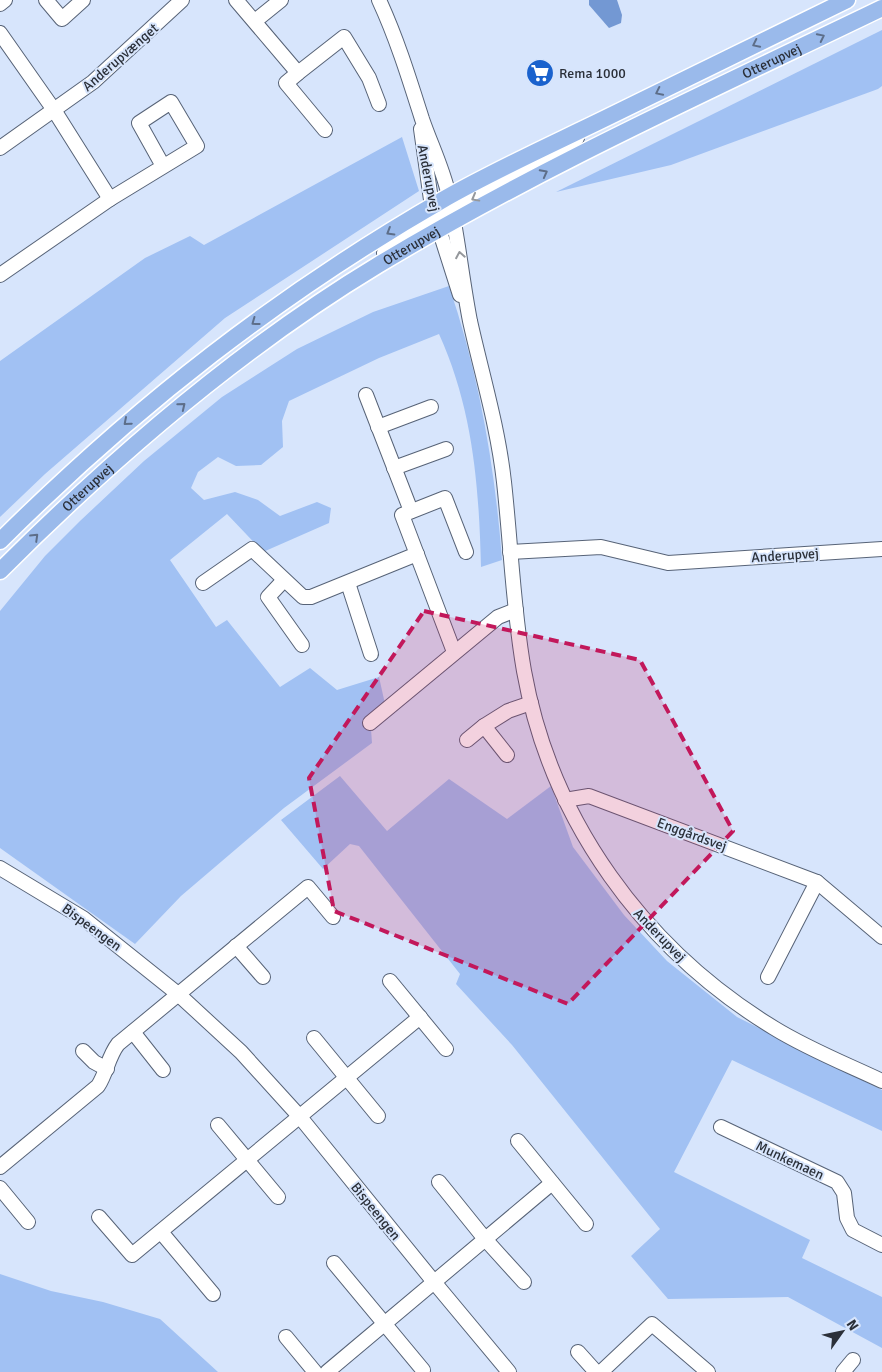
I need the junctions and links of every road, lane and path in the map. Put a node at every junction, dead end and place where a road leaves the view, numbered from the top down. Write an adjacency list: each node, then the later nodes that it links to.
1 (5, 0): 9 (street)
2 (46, 0): 3 (street)
3 (83, 0)
4 (182, 0): 15 (street, Anderupvænget)
5 (236, 0): 11 (street)
6 (281, 0): 11 (street)
7 (379, 0): 16 (street, Anderupvej)
8 (847, 0): 21 (main road, Otterupvej, one-way to 21)
9 (0, 4)
10 (882, 8): 21 (main road, Otterupvej, one-way to 10)
11 (255, 21): 13 (street)
12 (0, 33): 15 (street)
13 (298, 73): 14 (street); 17 (street)
14 (379, 104)
15 (54, 110): 18 (street, Anderupvænget); 20 (street)
16 (423, 121): 21 (street, Anderupvej); 22 (street, Anderupvej)
17 (325, 130)
18 (0, 148)
19 (163, 166): 19 (street); 20 (street)
20 (110, 199): 23 (street)
21 (452, 210): 22 (main road, Otterupvej); 22 (main road, Otterupvej); 24 (street, Anderupvej, one-way to 21)
22 (436, 218): 24 (street, Anderupvej); 31 (main road, Otterupvej, one-way to 31); 36 (main road, Otterupvej, one-way to 22)
23 (0, 275)
24 (470, 320): 34 (street, Anderupvej)
25 (366, 394): 27 (street)
26 (431, 406): 27 (street)
27 (378, 427): 29 (street)
28 (446, 448): 29 (street)
29 (394, 468): 30 (street)
30 (411, 512): 33 (street); 35 (street)
31 (0, 541)
32 (882, 549): 34 (street, Anderupvej)
33 (466, 552)
34 (510, 552): 40 (street, Anderupvej)
35 (417, 554): 39 (street); 42 (street)
36 (0, 571)
37 (284, 580): 38 (street); 39 (street); 41 (street)
38 (203, 583)
39 (348, 583): 43 (street)
40 (516, 610): 42 (street); 44 (street, Anderupvej)
41 (302, 645)
42 (454, 652): 45 (street)
43 (371, 654)
44 (531, 703): 46 (street); 49 (street, Anderupvej)
45 (370, 722)
46 (484, 726): 47 (street); 48 (street)
47 (467, 740)
48 (507, 755)
49 (565, 800): 51 (street, Enggårdsvej); 67 (street, Anderupvej)
50 (0, 868): 58 (street, Bispeengen)
51 (817, 882): 53 (street, Enggårdsvej); 56 (street)
52 (333, 917): 54 (street)
53 (882, 937)
54 (236, 946): 55 (street); 58 (street)
55 (263, 977)
56 (768, 977)
57 (390, 981): 59 (street)
58 (178, 994): 60 (street); 69 (street, Bispeengen)
59 (420, 1017): 62 (street); 66 (street)
60 (133, 1032): 64 (street); 65 (street)
61 (314, 1038): 66 (street)
62 (446, 1049)
63 (83, 1051): 64 (street)
64 (106, 1069): 74 (street)
65 (163, 1070)
66 (347, 1078): 68 (street); 69 (street)
67 (882, 1081)
68 (378, 1116)
69 (300, 1117): 73 (street); 86 (street, Bispeengen)
70 (218, 1125): 73 (street)
71 (721, 1127): 84 (street, Munkemaen)
72 (518, 1141): 76 (street)
73 (247, 1161): 78 (street); 82 (street)
74 (0, 1167)
75 (439, 1182): 83 (street)
76 (552, 1183): 81 (street); 83 (street)
77 (0, 1188): 80 (street)
78 (278, 1197)
79 (99, 1217): 82 (street)
80 (28, 1222)
81 (586, 1224)
82 (161, 1232): 88 (street)
83 (485, 1239): 86 (street); 87 (street)
84 (882, 1245)
85 (334, 1263): 89 (street)
86 (434, 1282): 89 (street); 96 (street, Bispeengen)
87 (524, 1282)
88 (213, 1294)
89 (384, 1324): 93 (street); 95 (street)
90 (286, 1337): 94 (street)
91 (578, 1352): 97 (street)
92 (853, 1360): 100 (street)
93 (423, 1370)
94 (315, 1372)
95 (327, 1372)
96 (509, 1372)
97 (596, 1372)
98 (601, 1372): 99 (street)
99 (708, 1372)
100 (843, 1372)

